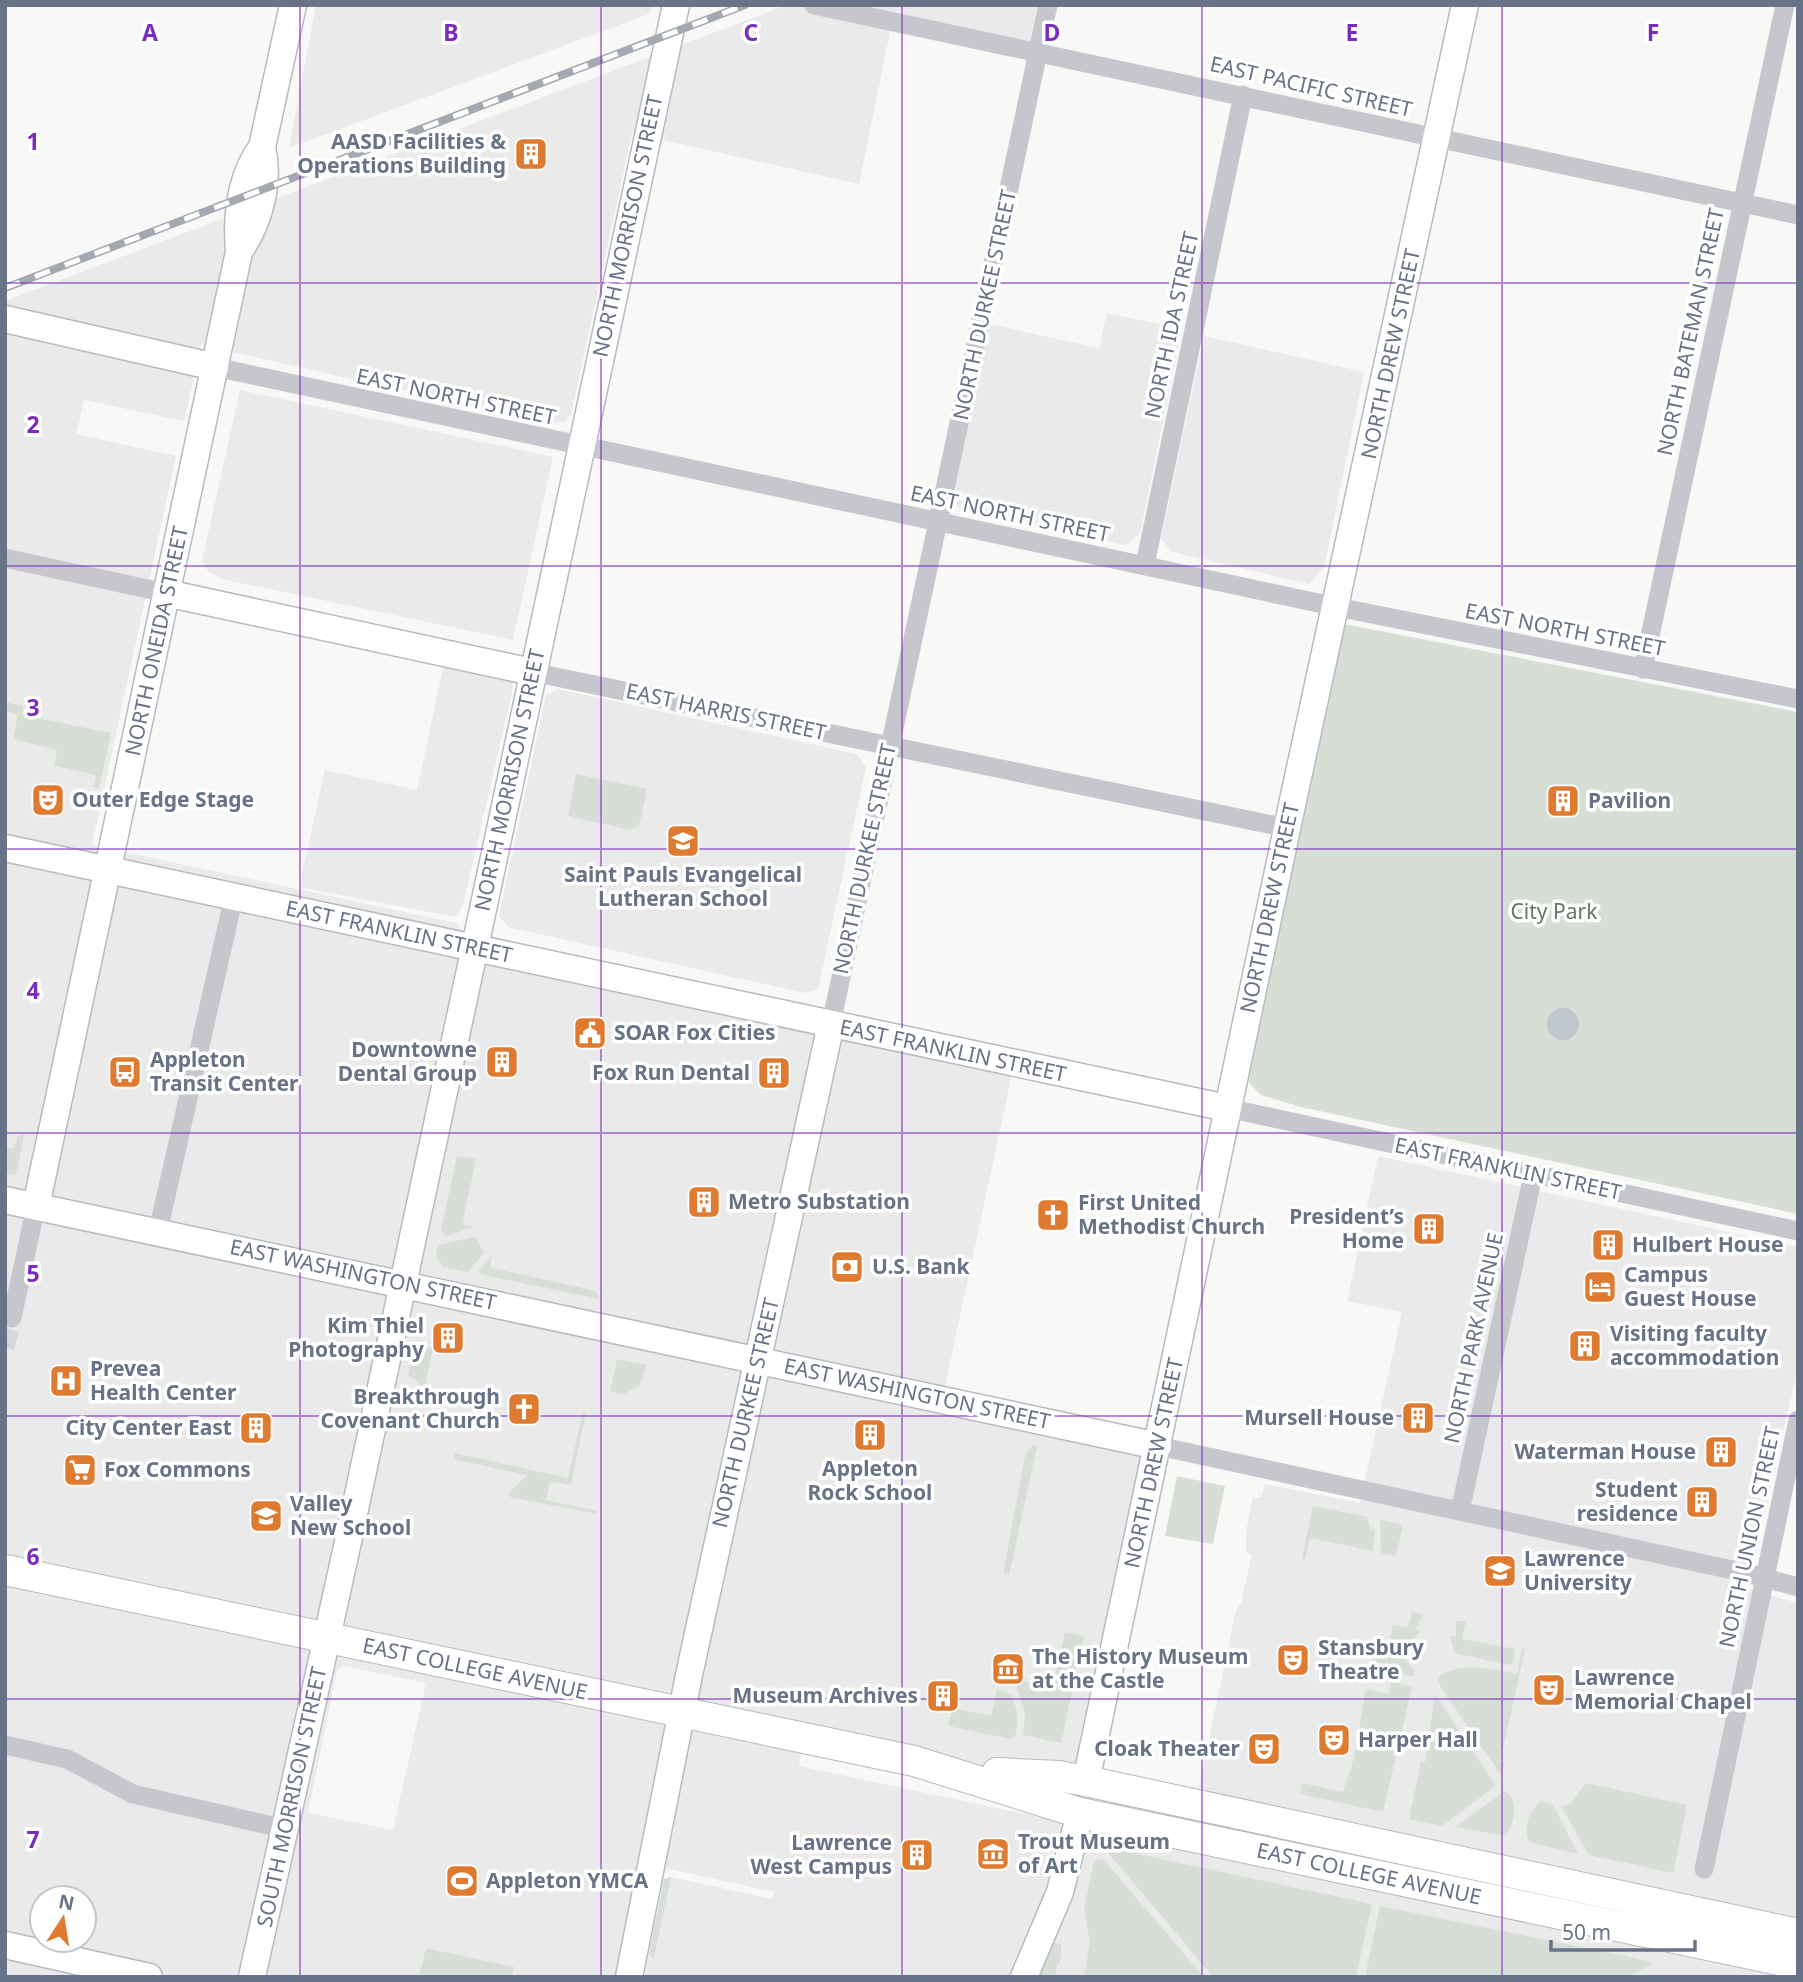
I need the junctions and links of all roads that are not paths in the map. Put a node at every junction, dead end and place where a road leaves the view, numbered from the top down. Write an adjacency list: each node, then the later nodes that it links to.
1 (293, 5): 13 (street, NORTH ONEIDA STREET)
2 (676, 5): 14 (street, NORTH MORRISON STREET)
3 (814, 5): 7 (street, EAST PACIFIC STREET)
4 (1048, 5): 7 (street, NORTH DURKEE STREET)
5 (1465, 5): 9 (street, NORTH DREW STREET)
6 (1785, 5): 10 (street, NORTH BATEMAN STREET)
7 (1038, 52): 8 (street, EAST PACIFIC STREET); 15 (street, NORTH DURKEE STREET)
8 (1243, 95): 9 (street, EAST PACIFIC STREET); 17 (street, NORTH IDA STREET)
9 (1437, 139): 10 (street, EAST PACIFIC STREET); 19 (street, NORTH DREW STREET)
10 (1742, 203): 11 (street, EAST PACIFIC STREET); 20 (street, NORTH BATEMAN STREET)
11 (1798, 215)
12 (5, 319): 13 (street)
13 (215, 367): 14 (street, EAST NORTH STREET); 18 (street, NORTH ONEIDA STREET)
14 (581, 447): 15 (street, EAST NORTH STREET); 21 (street, NORTH MORRISON STREET)
15 (939, 523): 17 (street, EAST NORTH STREET); 23 (street, NORTH DURKEE STREET)
16 (5, 558): 18 (street)
17 (1145, 565): 19 (street, EAST NORTH STREET)
18 (166, 593): 21 (street, EAST HARRIS STREET); 26 (street, NORTH ONEIDA STREET)
19 (1337, 607): 20 (street, EAST NORTH STREET); 24 (street, NORTH DREW STREET)
20 (1643, 669): 22 (street, EAST NORTH STREET)
21 (533, 672): 23 (street, EAST HARRIS STREET); 28 (street, NORTH MORRISON STREET)
22 (1798, 699)
23 (888, 747): 24 (street, EAST HARRIS STREET); 29 (street, NORTH DURKEE STREET)
24 (1287, 828): 30 (street, NORTH DREW STREET)
25 (5, 848): 26 (street, EAST FRANKLIN STREET)
26 (109, 869): 27 (street, EAST FRANKLIN STREET); 33 (street, NORTH ONEIDA STREET)
27 (234, 896): 28 (street, EAST FRANKLIN STREET); 34 (street)
28 (475, 948): 29 (street, EAST FRANKLIN STREET); 36 (street, NORTH MORRISON STREET)
29 (831, 1024): 30 (street, EAST FRANKLIN STREET); 38 (street, NORTH DURKEE STREET)
30 (1227, 1108): 31 (street, EAST FRANKLIN STREET); 40 (street, NORTH DREW STREET)
31 (1533, 1175): 35 (street, EAST FRANKLIN STREET); 41 (street, NORTH PARK AVENUE)
32 (5, 1200): 33 (street, EAST WASHINGTON STREET)
33 (36, 1206): 34 (street, EAST WASHINGTON STREET); 37 (street, NORTH ONEIDA STREET)
34 (158, 1231): 36 (street, EAST WASHINGTON STREET)
35 (1798, 1231)
36 (403, 1283): 38 (street, EAST WASHINGTON STREET); 45 (street, NORTH MORRISON STREET)
37 (12, 1318)
38 (758, 1360): 40 (street, EAST WASHINGTON STREET); 46 (street, NORTH DURKEE STREET)
39 (1798, 1420): 43 (street, NORTH UNION STREET)
40 (1158, 1446): 41 (street, EAST WASHINGTON STREET); 49 (street, NORTH DREW STREET)
41 (1460, 1511): 43 (street, EAST WASHINGTON STREET)
42 (5, 1570): 45 (main road, EAST COLLEGE AVENUE)
43 (1765, 1578): 44 (street, EAST WASHINGTON STREET); 52 (street, NORTH UNION STREET)
44 (1798, 1587)
45 (327, 1638): 46 (main road, EAST COLLEGE AVENUE); 51 (street, SOUTH MORRISON STREET)
46 (682, 1713): 48 (main road, EAST COLLEGE AVENUE); 58 (street, NORTH DURKEE STREET)
47 (5, 1745): 51 (street)
48 (944, 1768): 49 (main road, EAST COLLEGE AVENUE); 50 (main road, EAST COLLEGE AVENUE)
49 (1086, 1781): 50 (street, NORTH DREW STREET); 53 (main road, EAST COLLEGE AVENUE)
50 (1080, 1813): 55 (main road, EAST COLLEGE AVENUE); 59 (street)
51 (285, 1829): 56 (street, SOUTH MORRISON STREET)
52 (1704, 1869)
53 (1798, 1934)
54 (5, 1945): 57 (street)
55 (1798, 1964)
56 (254, 1967)
57 (149, 1977)
58 (629, 1977)
59 (1024, 1977)

